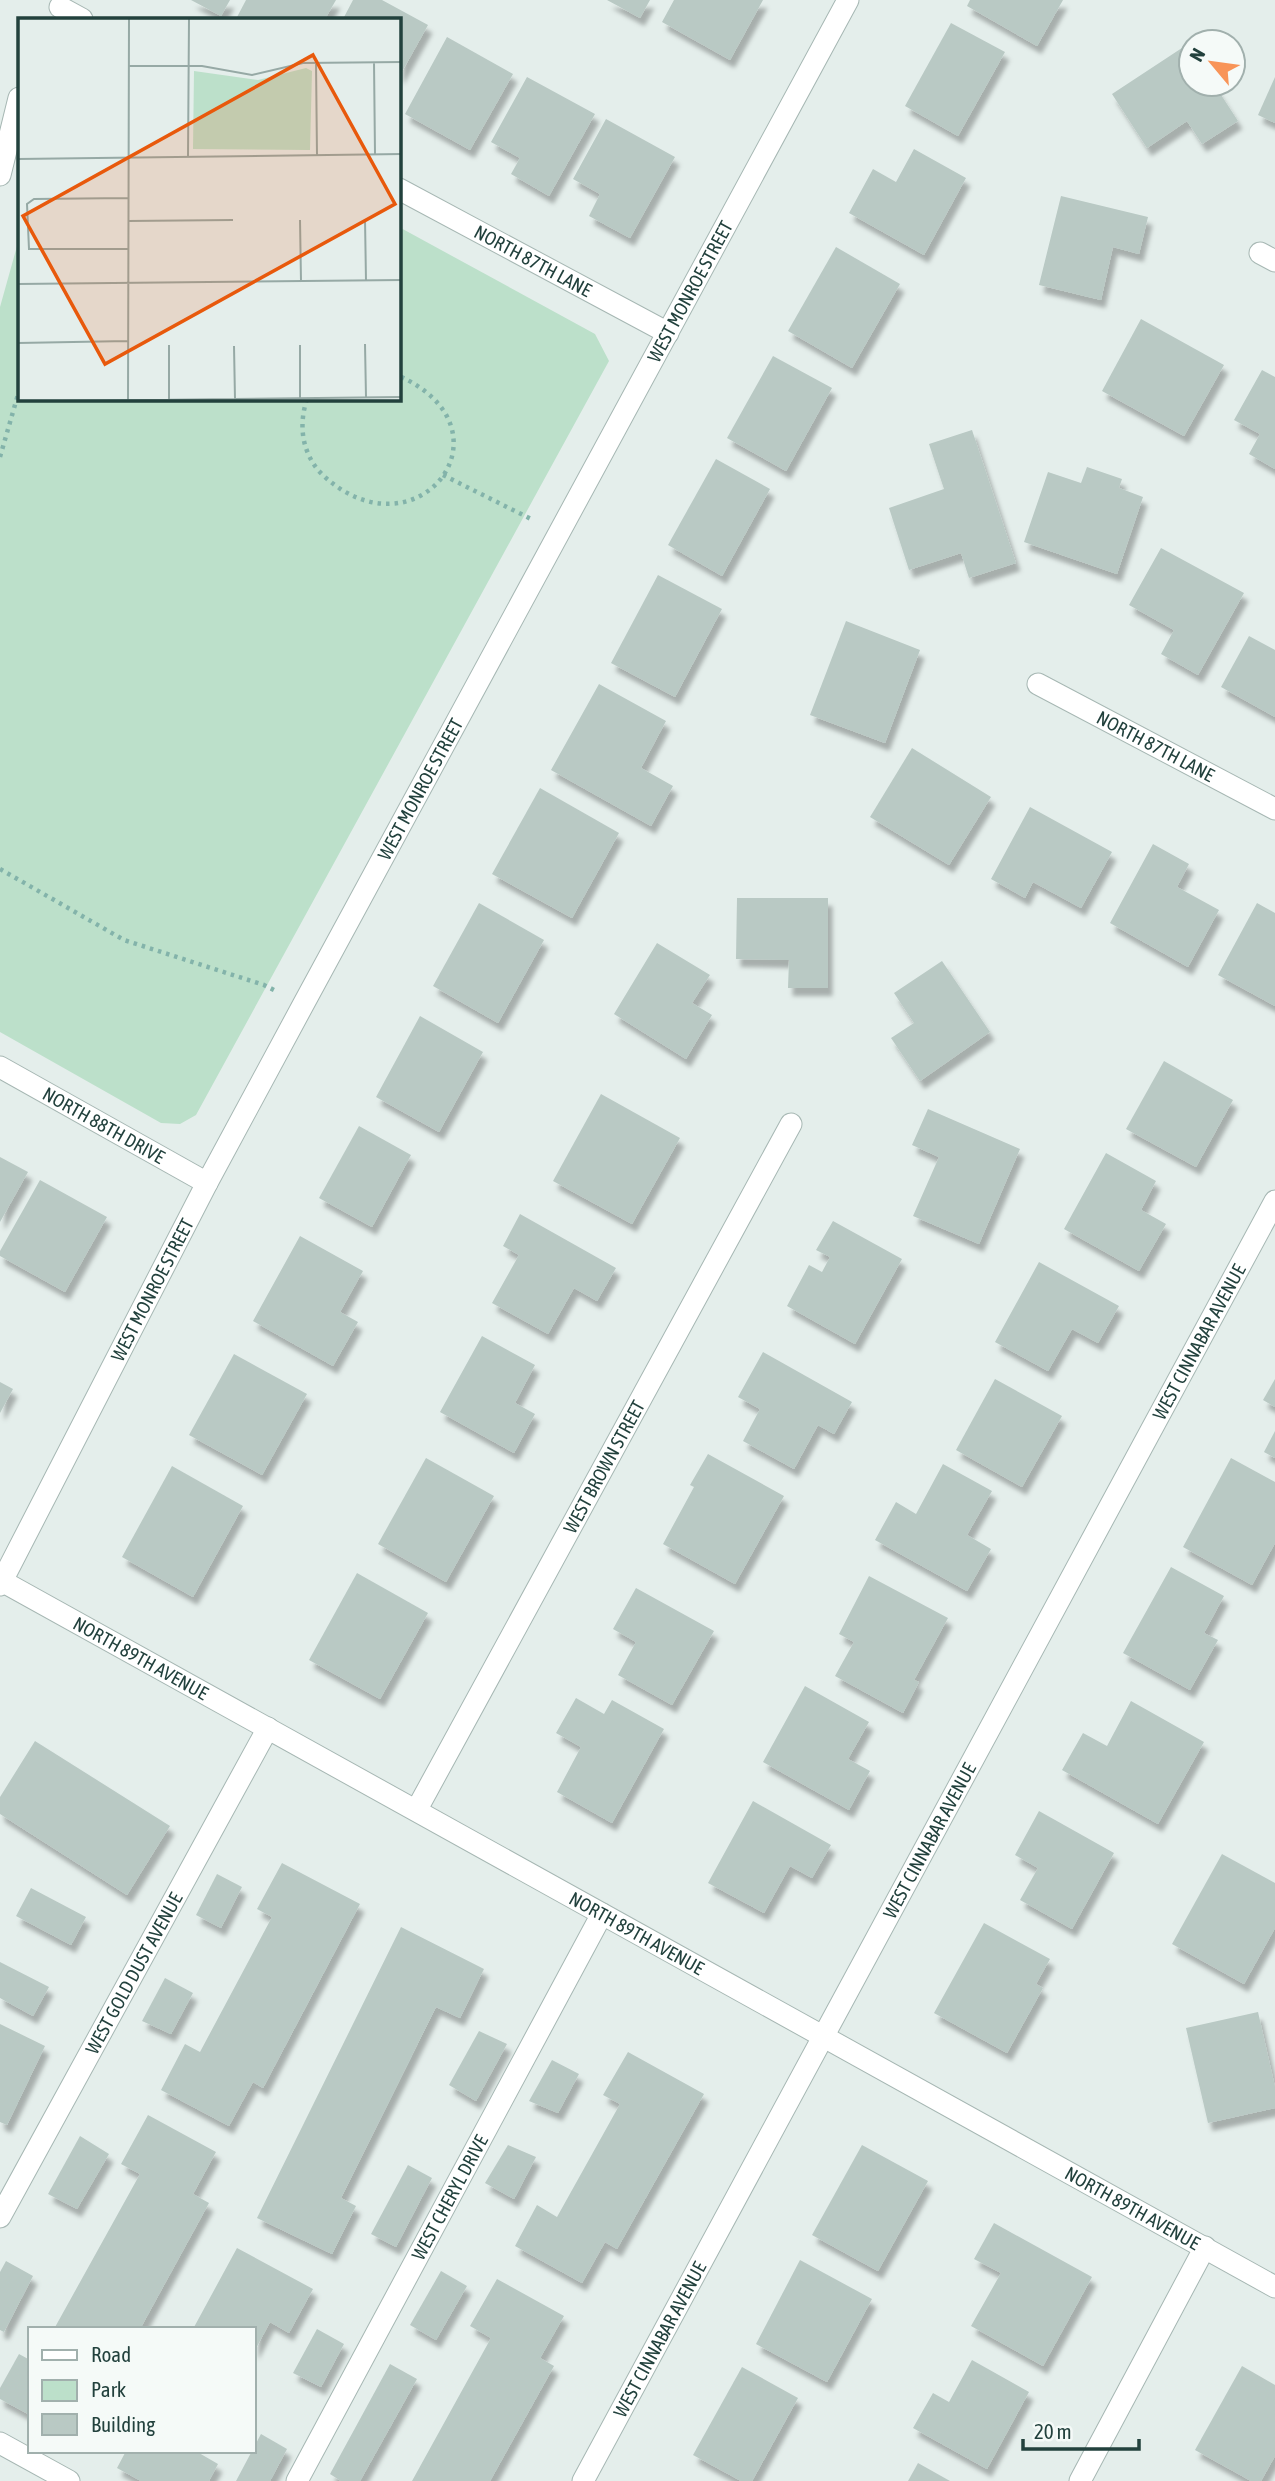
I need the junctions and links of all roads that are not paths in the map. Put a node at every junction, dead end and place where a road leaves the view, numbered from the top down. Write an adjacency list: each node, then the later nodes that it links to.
1 (848, 0): 7 (street, WEST MONROE STREET)
2 (60, 9): 3 (street)
3 (80, 18)
4 (18, 102): 5 (street)
5 (0, 175)
6 (401, 190): 7 (street, NORTH 87TH LANE)
7 (668, 333): 12 (street, WEST MONROE STREET)
8 (1038, 684): 9 (street, NORTH 87TH LANE)
9 (1275, 809)
10 (0, 1067): 12 (street, NORTH 88TH DRIVE)
11 (790, 1124): 16 (street, WEST BROWN STREET)
12 (207, 1183): 14 (street, WEST MONROE STREET)
13 (1275, 1201): 18 (street, WEST CINNABAR AVENUE)
14 (1, 1582): 15 (street, NORTH 89TH AVENUE)
15 (268, 1728): 16 (street, NORTH 89TH AVENUE); 19 (street, WEST GOLD DUST AVENUE)
16 (417, 1810): 17 (street, NORTH 89TH AVENUE)
17 (603, 1914): 18 (street, NORTH 89TH AVENUE); 24 (street, WEST CHERYL DRIVE)
18 (822, 2036): 20 (street, NORTH 89TH AVENUE); 25 (street, WEST CINNABAR AVENUE)
19 (0, 2217)
20 (1205, 2247): 21 (street, NORTH 89TH AVENUE); 26 (street)
21 (1275, 2287)
22 (0, 2443): 23 (street)
23 (69, 2481)
24 (297, 2481)
25 (583, 2481)
26 (1080, 2481)

